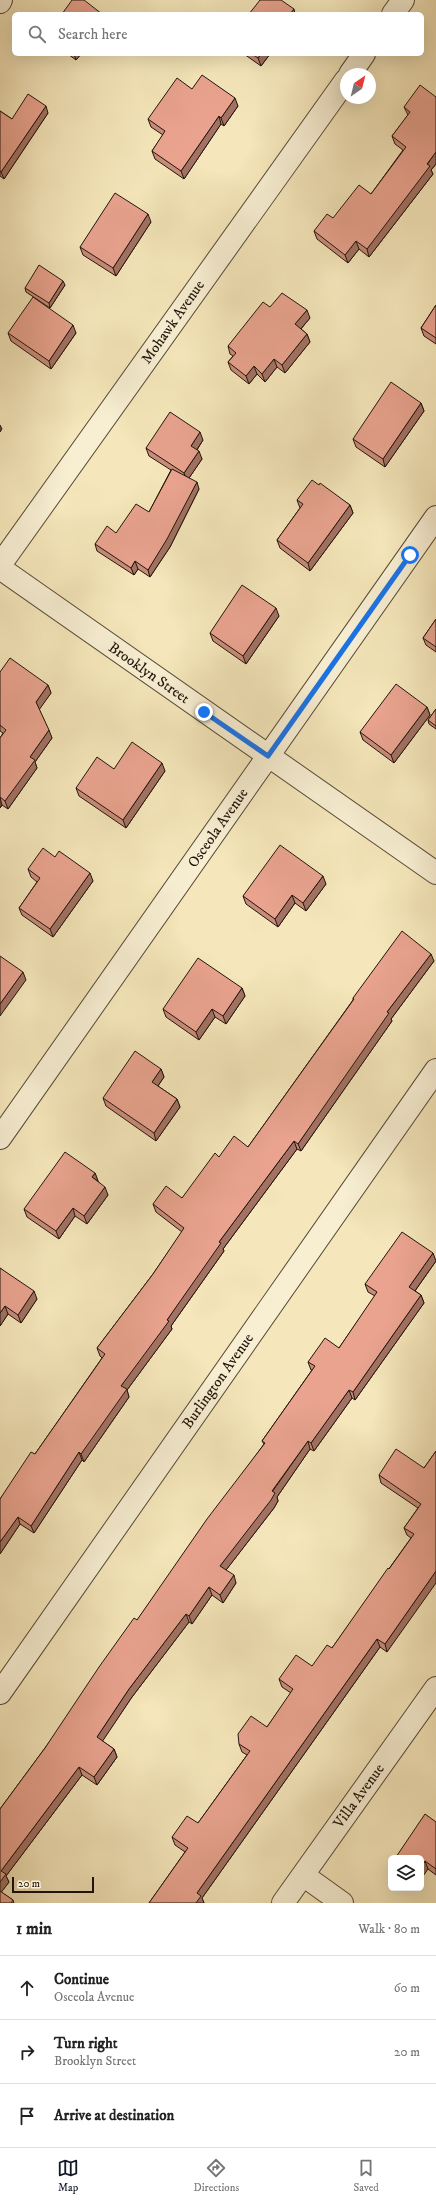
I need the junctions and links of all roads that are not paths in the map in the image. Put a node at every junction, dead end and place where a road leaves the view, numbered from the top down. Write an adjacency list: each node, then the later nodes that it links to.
1 (403, 0): 2 (street)
2 (394, 12)
3 (363, 56): 4 (street)
4 (354, 68)
5 (340, 88): 7 (street, Mohawk Avenue)
6 (436, 517): 9 (street, Osceola Avenue)
7 (0, 565)
8 (0, 568): 9 (street, Brooklyn Street)
9 (268, 756): 10 (street, Brooklyn Street); 12 (street, Osceola Avenue)
10 (436, 873)
11 (436, 1070): 14 (street, Burlington Avenue)
12 (0, 1138)
13 (436, 1688): 15 (street, Villa Avenue)
14 (0, 1693)
15 (303, 1874): 16 (street, Villa Avenue); 17 (street)
16 (282, 1903)
17 (342, 1903)

